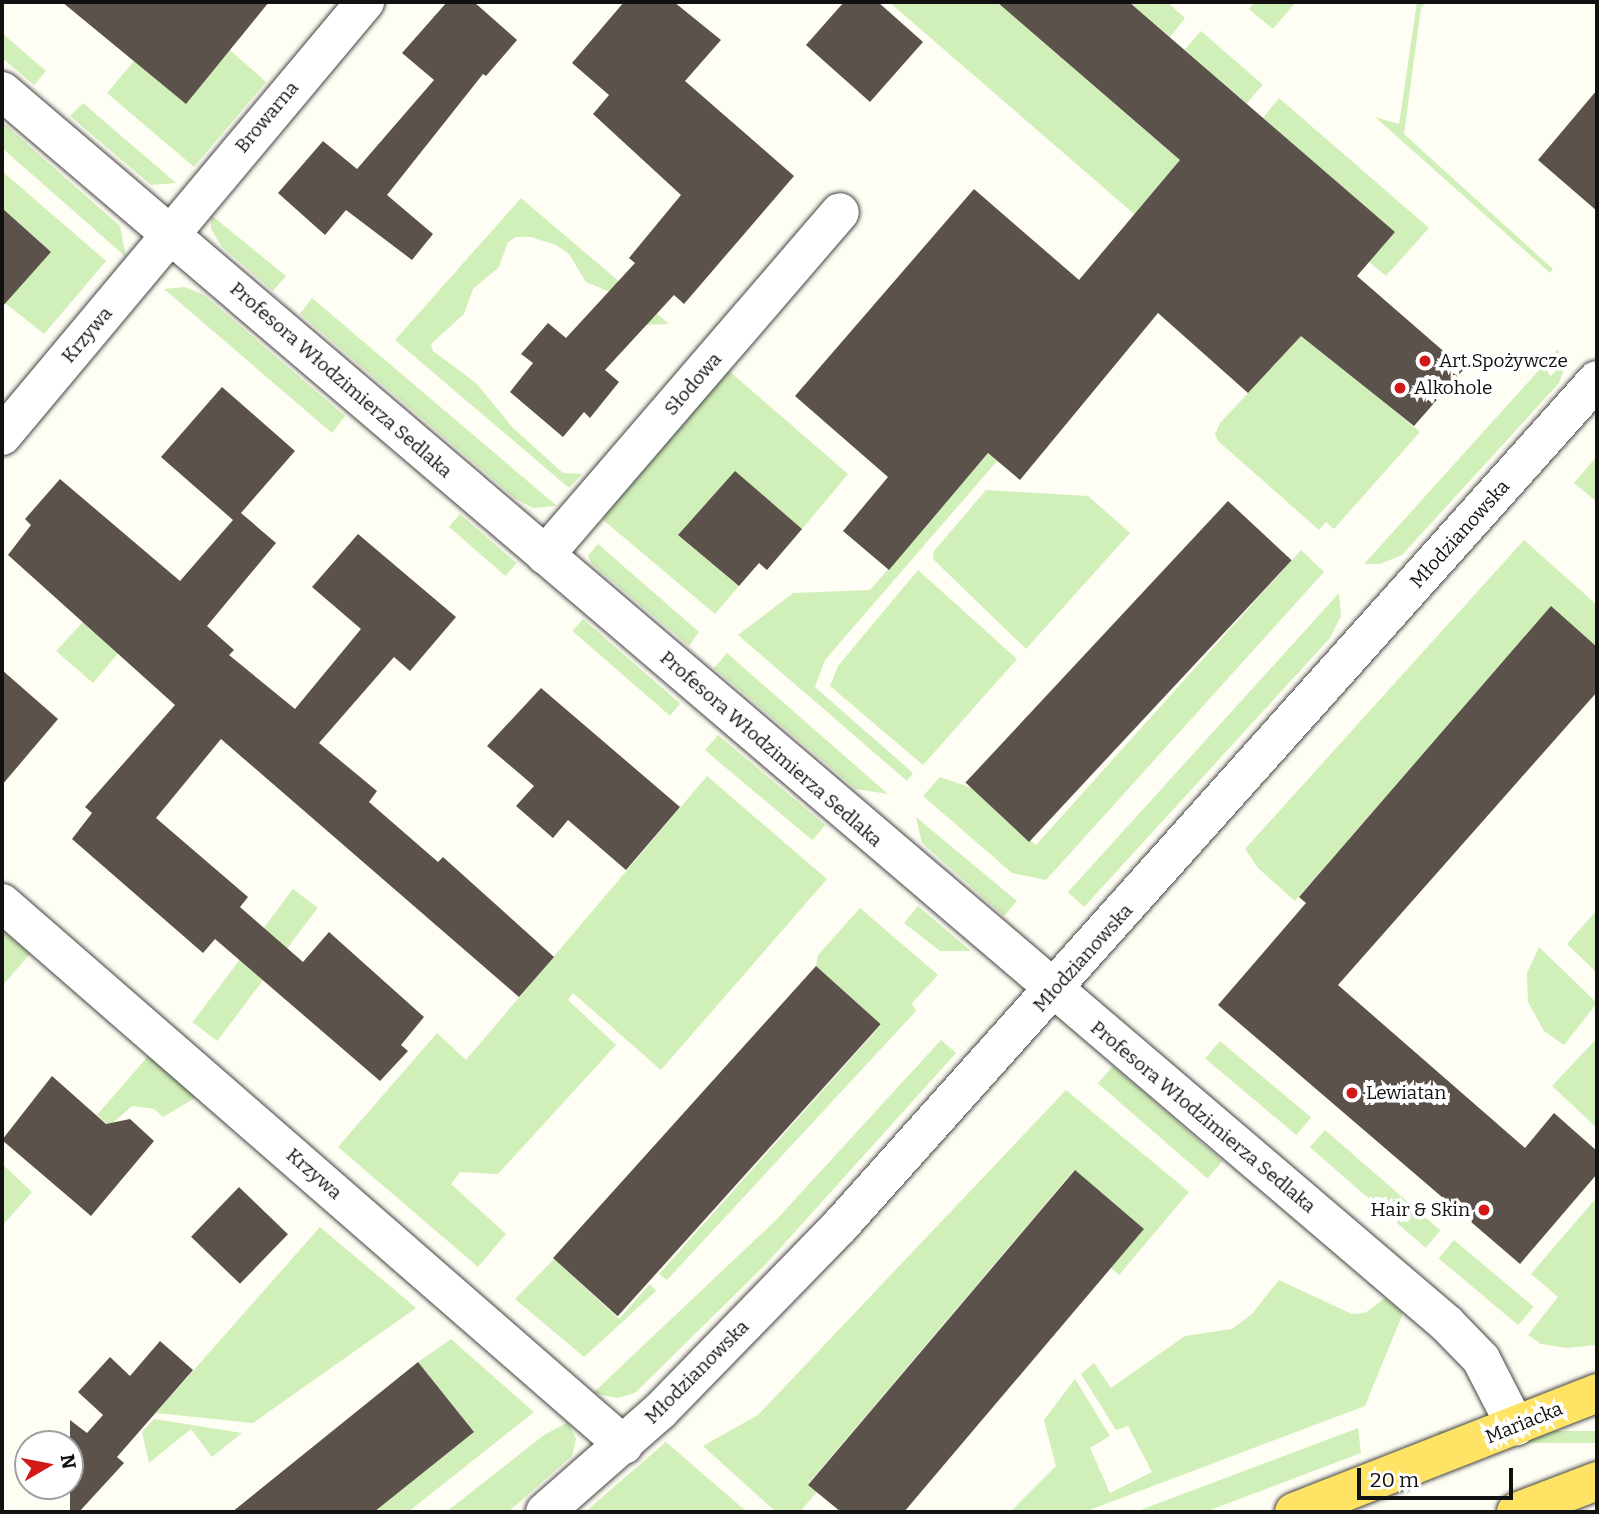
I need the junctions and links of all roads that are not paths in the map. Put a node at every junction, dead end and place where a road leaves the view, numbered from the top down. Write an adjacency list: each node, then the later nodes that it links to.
1 (365, 2): 4 (street, Browarna)
2 (2, 91): 4 (street, Profesora Włodzimierza Sedlaka)
3 (840, 212): 7 (street, Słodowa)
4 (171, 233): 6 (street, Krzywa); 7 (street, Profesora Włodzimierza Sedlaka)
5 (1597, 380): 9 (street, Młodzianowska)
6 (2, 436)
7 (545, 555): 9 (street, Profesora Włodzimierza Sedlaka)
8 (2, 903): 12 (street, Krzywa)
9 (1054, 990): 11 (street, Profesora Włodzimierza Sedlaka); 12 (street, Młodzianowska)
10 (1597, 1393): 11 (main road, Mariacka)
11 (1516, 1427): 15 (main road, Mariacka)
12 (624, 1445): 14 (street, Młodzianowska)
13 (1597, 1481): 16 (main road)
14 (545, 1512)
15 (1294, 1512)
16 (1516, 1512)

